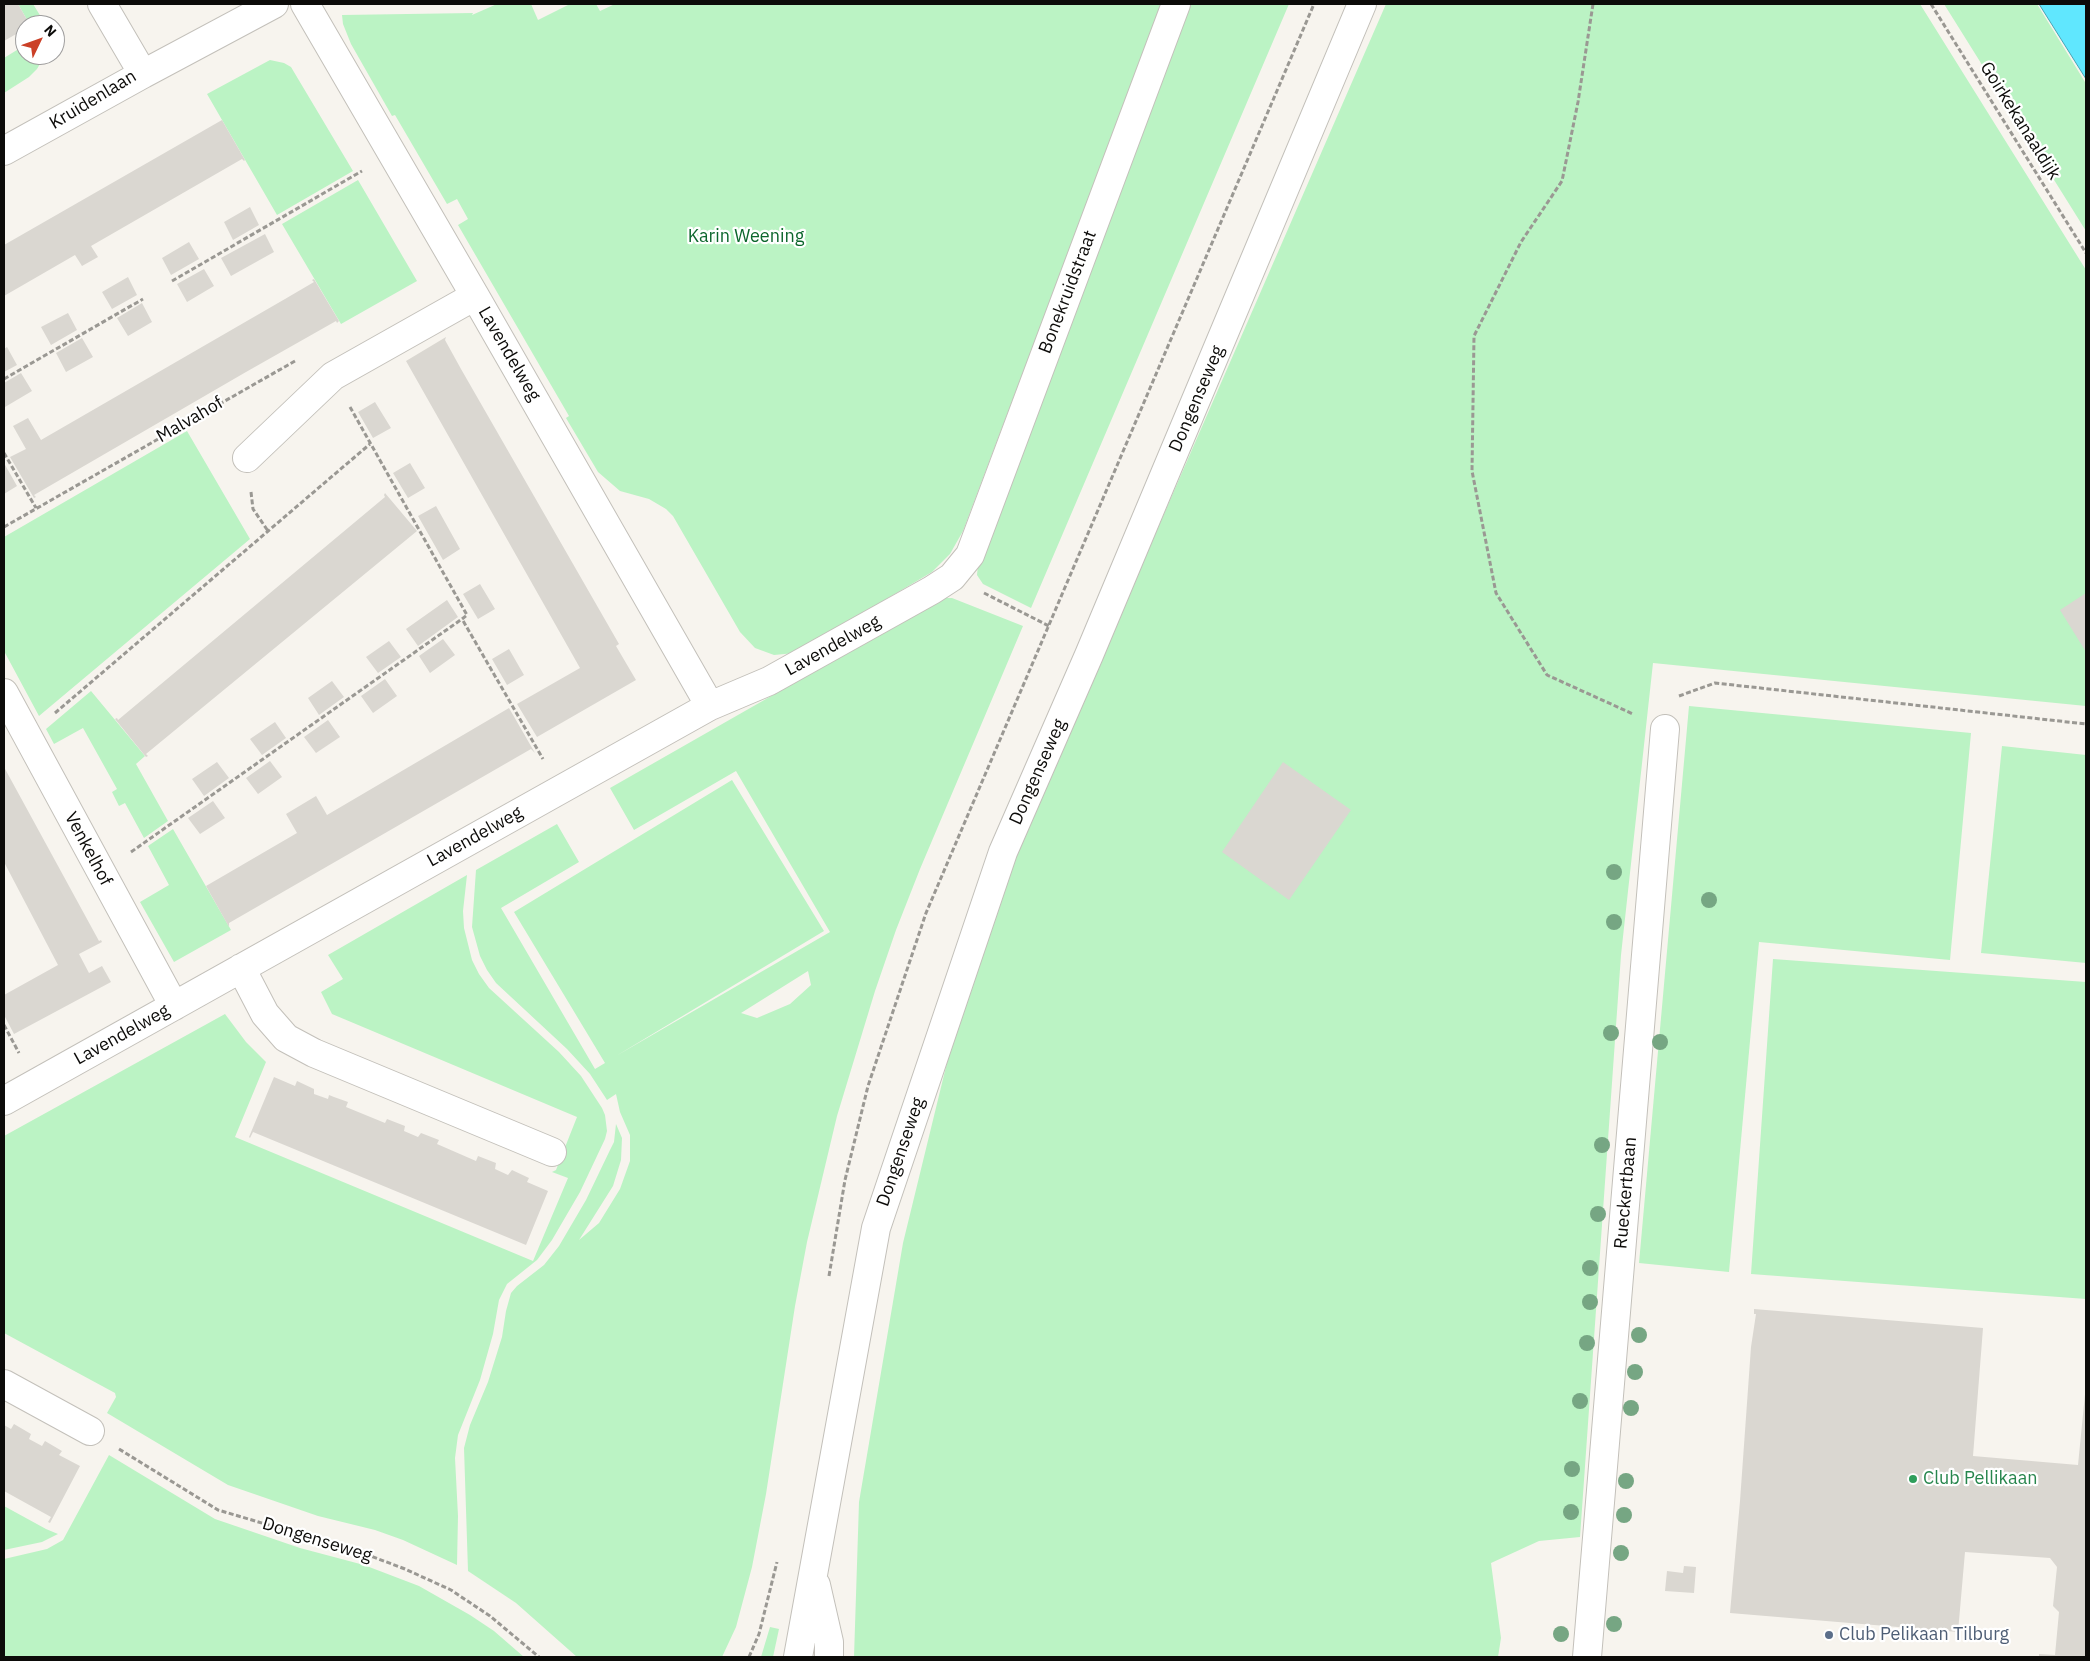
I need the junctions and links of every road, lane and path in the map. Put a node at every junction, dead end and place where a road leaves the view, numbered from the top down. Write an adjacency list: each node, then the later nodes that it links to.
1 (102, 4): 8 (street, Kruidenlaan)
2 (274, 4): 8 (street)
3 (305, 4): 10 (street, Lavendelweg)
4 (1176, 4): 24 (street, Bonekruidstraat)
5 (1362, 4): 40 (street, Dongenseweg)
6 (1593, 4): 30 (path)
7 (1931, 4): 11 (path, Goirkekanaaldijk)
8 (143, 74): 9 (street, Kruidenlaan)
9 (4, 151)
10 (392, 153): 12 (path); 13 (street, Lavendelweg)
11 (2086, 253)
12 (172, 281)
13 (476, 296): 16 (street); 28 (street, Lavendelweg)
14 (143, 299): 17 (path)
15 (302, 357): 21 (path, Malvahof)
16 (333, 376): 18 (path); 20 (street)
17 (4, 379)
18 (370, 444): 23 (path); 25 (path)
19 (4, 453): 21 (path)
20 (247, 458): 23 (path)
21 (36, 508): 22 (path, Malvahof)
22 (4, 527)
23 (268, 531): 31 (path)
24 (952, 576): 26 (path); 28 (street, Lavendelweg)
25 (462, 619): 32 (path); 33 (path)
26 (1048, 626)
27 (4, 692): 31 (street, Venkelhof)
28 (710, 706): 32 (street, Lavendelweg)
29 (2086, 724): 30 (path)
30 (1665, 729): 44 (street, Rueckertbaan)
31 (27, 736): 33 (street, Venkelhof)
32 (561, 789): 34 (street, Lavendelweg)
33 (101, 873): 35 (street, Venkelhof)
34 (241, 968): 35 (street, Lavendelweg); 37 (street)
35 (174, 1006): 36 (street, Lavendelweg)
36 (4, 1102)
37 (552, 1152)
38 (4, 1384): 39 (street)
39 (90, 1431): 41 (path, Dongenseweg)
40 (813, 1571): 42 (street, Dongenseweg); 43 (street, Dongenseweg)
41 (539, 1657)
42 (798, 1657)
43 (830, 1657)
44 (1587, 1657)

